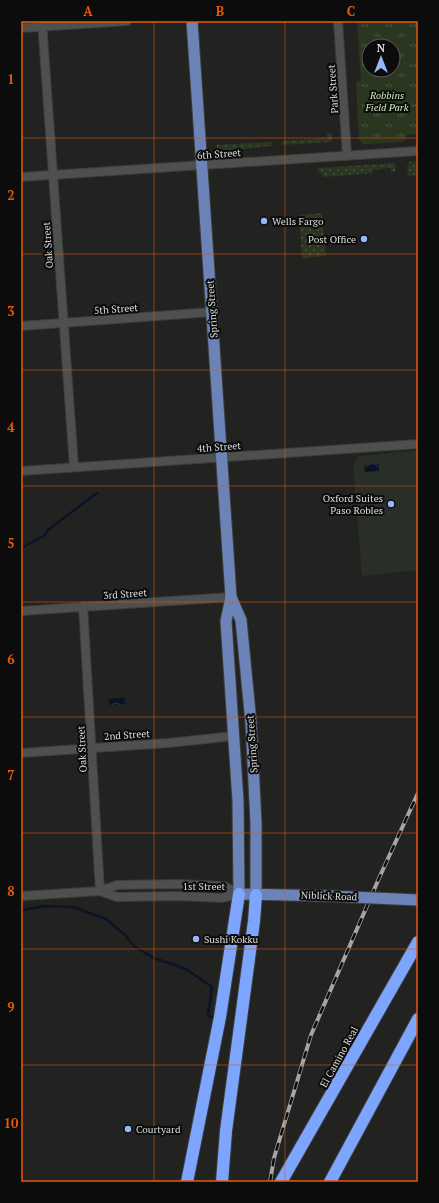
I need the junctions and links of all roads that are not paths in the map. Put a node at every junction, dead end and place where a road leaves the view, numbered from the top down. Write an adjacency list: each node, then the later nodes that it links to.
1 (127, 21): 4 (street)
2 (192, 21): 8 (main road, Spring Street)
3 (338, 21): 7 (street, Park Street)
4 (42, 24): 5 (street); 9 (street, Oak Street)
5 (21, 28)
6 (418, 151): 7 (street, 6th Street)
7 (347, 156): 8 (street, 6th Street)
8 (202, 166): 9 (street, 6th Street); 11 (main road, Spring Street)
9 (53, 175): 10 (street, 6th Street); 12 (street, Oak Street)
10 (21, 177)
11 (212, 312): 12 (street, 5th Street); 15 (main road, Spring Street)
12 (64, 323): 13 (street, 5th Street); 16 (street, Oak Street)
13 (21, 326)
14 (418, 444): 15 (street, 4th Street)
15 (220, 457): 16 (street, 4th Street); 18 (main road, Spring Street)
16 (74, 467): 17 (street, 4th Street)
17 (21, 471)
18 (231, 597): 19 (street, 3rd Street); 21 (main road, Spring Street); 26 (main road, Spring Street)
19 (83, 606): 20 (street, 3rd Street); 22 (street, Oak Street)
20 (21, 611)
21 (234, 736): 22 (street, 2nd Street); 25 (main road, Spring Street)
22 (92, 748): 23 (street, 2nd Street); 24 (street, Oak Street)
23 (21, 753)
24 (100, 891): 25 (street, 1st Street); 25 (street, 1st Street); 27 (street, 1st Street)
25 (239, 894): 26 (main road, Niblick Road); 31 (highway)
26 (256, 895): 28 (main road, Niblick Road, bridge); 32 (highway)
27 (21, 896)
28 (418, 900)
29 (418, 942): 33 (highway, El Camino Real)
30 (418, 1019): 34 (highway)
31 (187, 1182)
32 (222, 1182)
33 (281, 1182)
34 (330, 1182)

